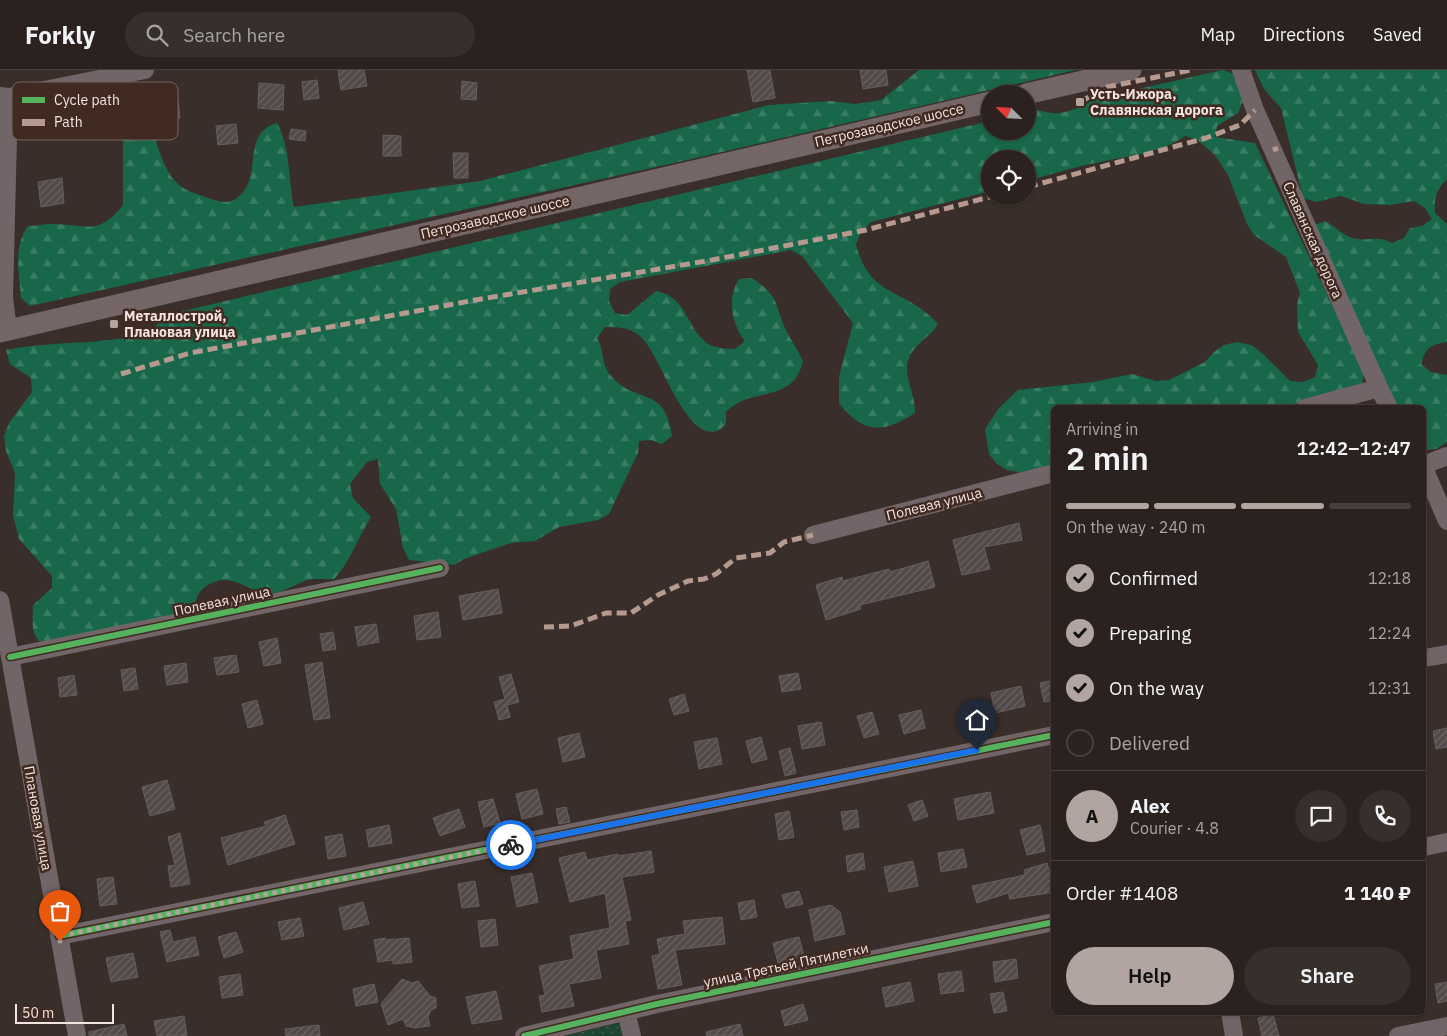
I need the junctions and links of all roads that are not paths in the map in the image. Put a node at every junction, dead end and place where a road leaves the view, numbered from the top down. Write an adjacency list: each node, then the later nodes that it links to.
1 (145, 70): 4 (street)
2 (1131, 70): 5 (main road)
3 (1240, 70): 9 (street, Славянская дорога)
4 (83, 82)
5 (1036, 92)
6 (5, 97): 8 (street)
7 (981, 104): 8 (main road, Петрозаводское шоссе)
8 (4, 331)
9 (1378, 388): 10 (street); 11 (street, Славянская дорога)
10 (1316, 405)
11 (1388, 405)
12 (1447, 456): 13 (street)
13 (1426, 466)
14 (1426, 472): 16 (street)
15 (1051, 474): 17 (street, Полевая улица)
16 (1447, 521)
17 (813, 535)
18 (440, 568): 21 (street, Полевая улица)
19 (0, 600): 21 (street, Плановая улица)
20 (1447, 654): 22 (street)
21 (10, 657): 27 (street, Плановая улица)
22 (1426, 658)
23 (1051, 736): 27 (street)
24 (1447, 842): 25 (street)
25 (1426, 847)
26 (1051, 923): 28 (street, улица Третьей Пятилетки)
27 (59, 936): 31 (street, Плановая улица)
28 (626, 1012): 32 (street, улица Третьей Пятилетки); 33 (street)
29 (1230, 1015): 34 (street)
30 (1447, 1026): 35 (street)
31 (77, 1036)
32 (524, 1036)
33 (632, 1036)
34 (1234, 1036)
35 (1398, 1036)

